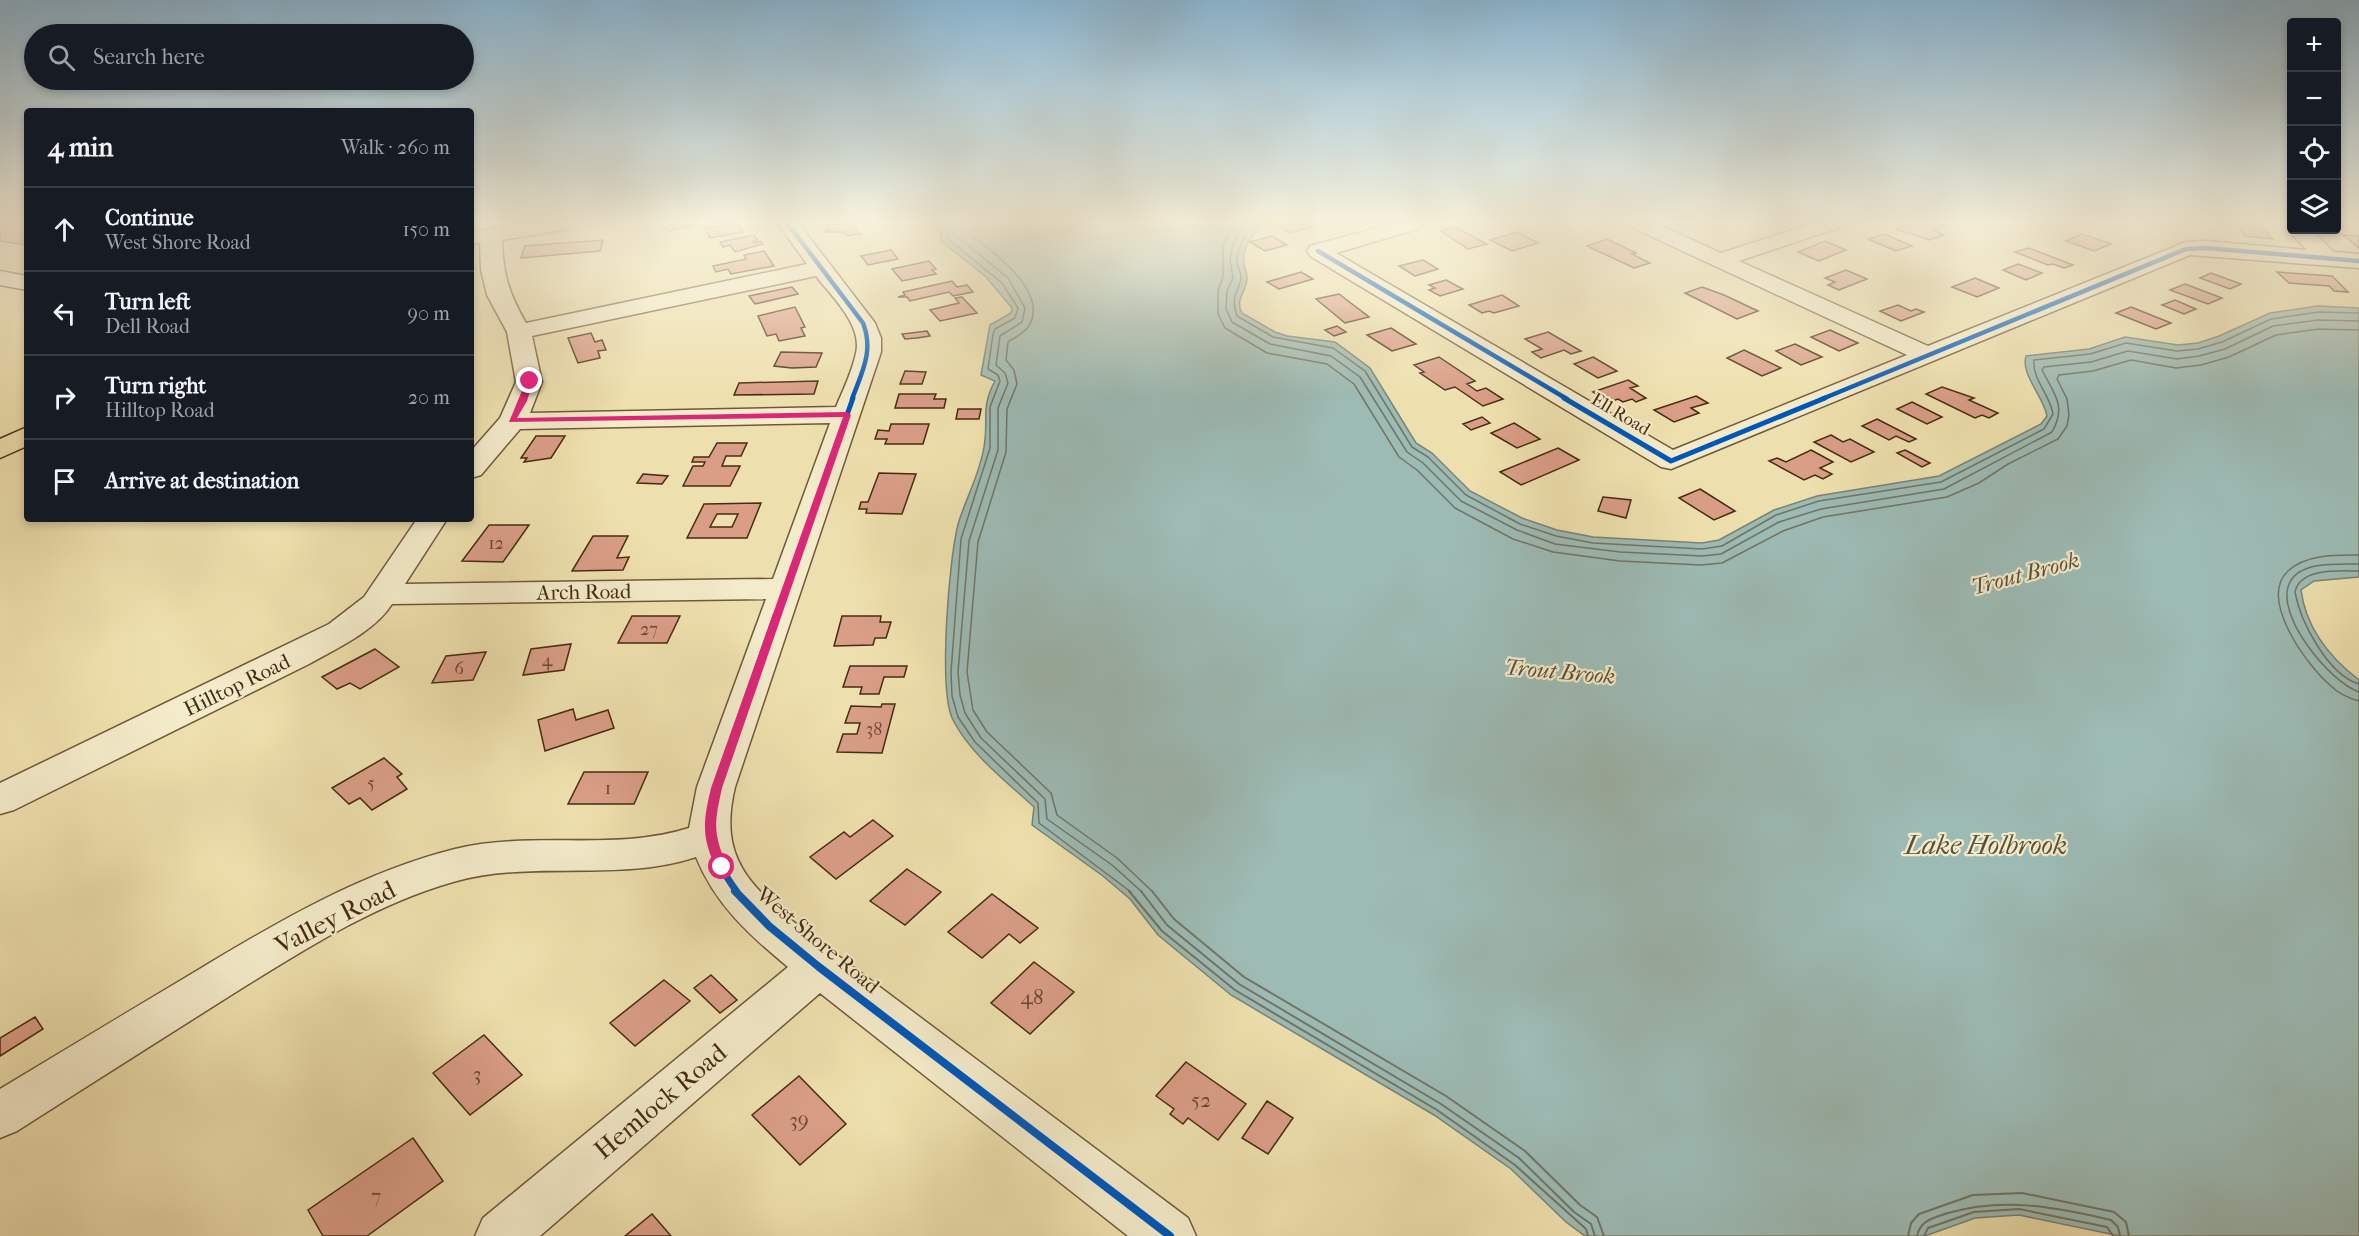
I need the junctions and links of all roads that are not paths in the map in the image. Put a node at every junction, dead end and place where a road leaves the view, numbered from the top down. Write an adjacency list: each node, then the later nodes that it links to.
1 (495, 282): 7 (street)
2 (756, 282): 7 (street)
3 (831, 282): 9 (street, West Shore Road)
4 (1370, 282): 8 (street, Ell Road)
5 (1767, 282): 8 (street)
6 (2106, 282): 8 (street)
7 (519, 332): 10 (street)
8 (1927, 355)
9 (847, 415): 10 (street); 15 (street, West Shore Road)
10 (512, 421): 13 (street)
11 (24, 437): 12 (main road)
12 (0, 450)
13 (474, 465)
14 (430, 522): 16 (street, Hilltop Road)
15 (785, 589): 16 (street, Arch Road); 18 (street, West Shore Road)
16 (383, 594): 17 (street, Hilltop Road)
17 (0, 800)
18 (710, 837): 19 (street, West Shore Road); 20 (street, Valley Road)
19 (819, 967): 21 (street, Hemlock Road); 22 (street, West Shore Road)
20 (0, 1116)
21 (501, 1236)
22 (1170, 1236)

